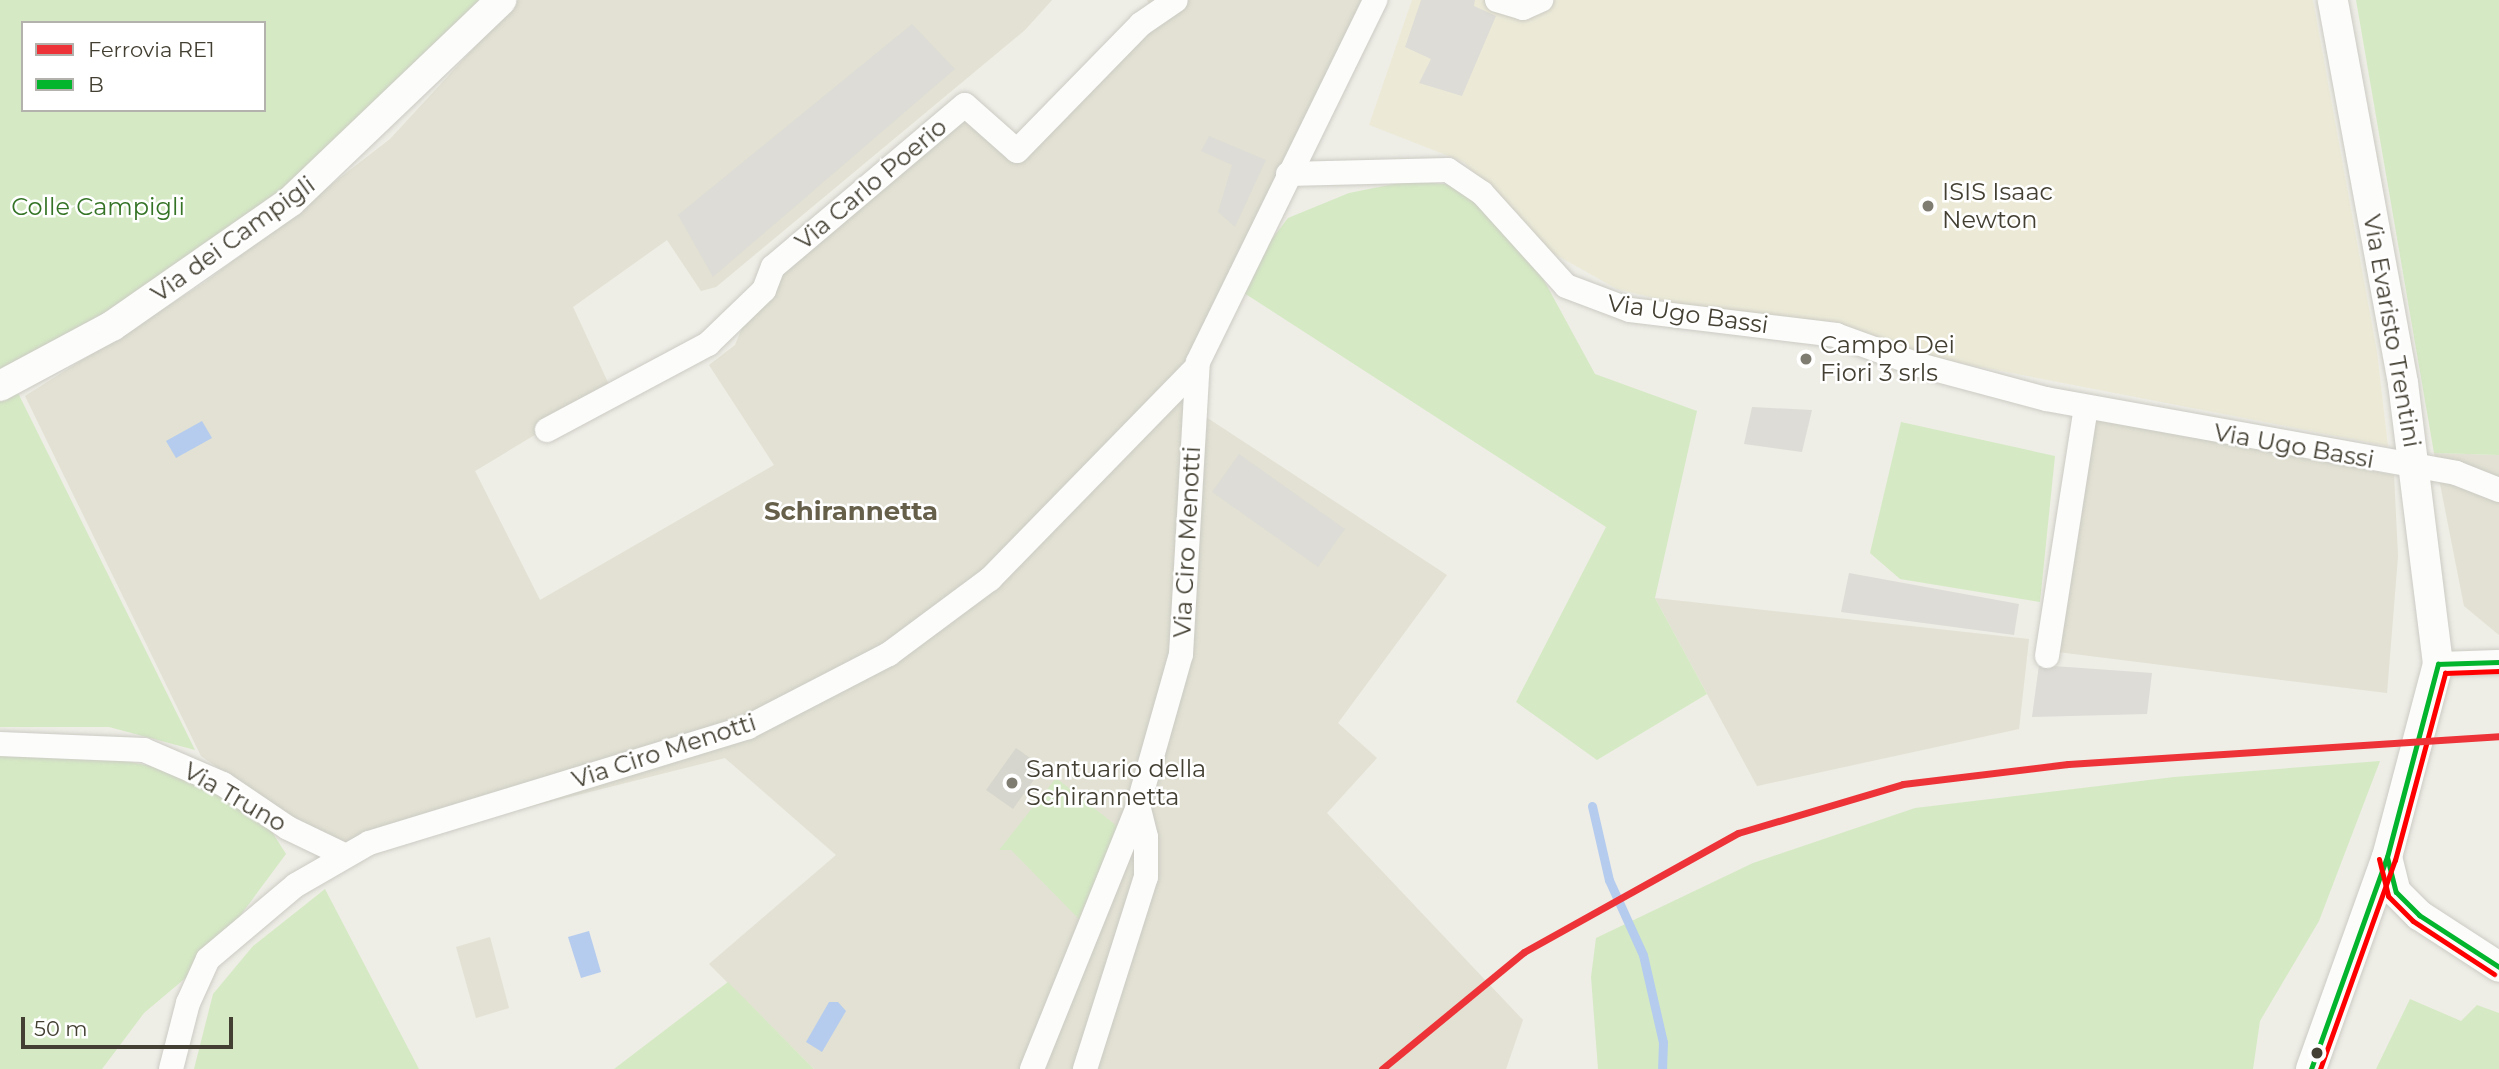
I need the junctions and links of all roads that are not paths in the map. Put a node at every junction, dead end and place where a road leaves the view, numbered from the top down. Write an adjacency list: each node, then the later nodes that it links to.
1 (501, 0): 9 (street, Via dei Campigli)
2 (1176, 0): 11 (street, Via Carlo Poerio)
3 (1375, 0): 7 (street, Via Ciro Menotti)
4 (1497, 0): 5 (street)
5 (1541, 0)
6 (2333, 0): 12 (street, Via Evaristo Trentini)
7 (1288, 174): 8 (street, Via Ciro Menotti); 10 (street, Via Ugo Bassi)
8 (1197, 367): 18 (street, Via Ciro Menotti); 19 (street, Via Ciro Menotti)
9 (0, 386)
10 (2086, 407): 12 (street, Via Ugo Bassi); 14 (street)
11 (547, 430)
12 (2415, 468): 13 (street, Via Ugo Bassi); 16 (street, Via Evaristo Trentini)
13 (2499, 490)
14 (2047, 656)
15 (2499, 662): 16 (street)
16 (2438, 664): 20 (street)
17 (0, 744): 19 (street, Via Truno)
18 (1138, 806): 23 (street, Via Ciro Menotti); 24 (street)
19 (342, 854): 22 (street, Via Ciro Menotti)
20 (2387, 857): 21 (street); 25 (street)
21 (2499, 967)
22 (171, 1069)
23 (1032, 1069)
24 (1085, 1069)
25 (2311, 1069)

